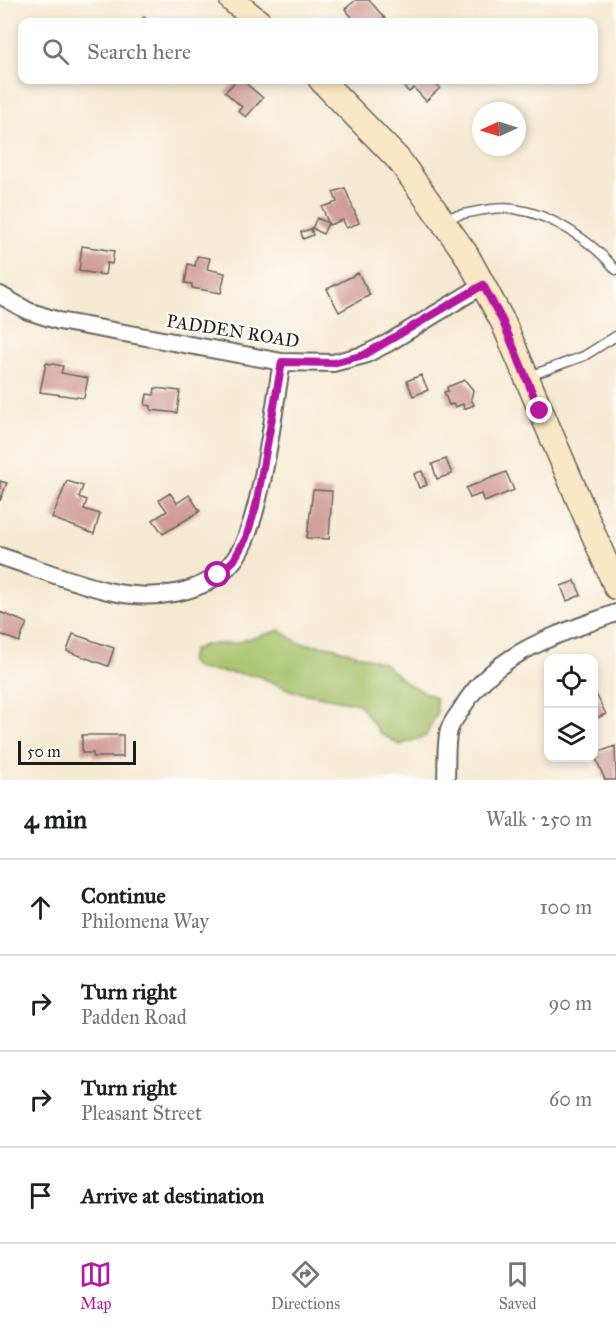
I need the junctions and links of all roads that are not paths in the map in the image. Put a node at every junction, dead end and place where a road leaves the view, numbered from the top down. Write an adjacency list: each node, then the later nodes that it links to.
1 (232, 0): 2 (street)
2 (254, 18)
3 (325, 84): 4 (street)
4 (441, 218): 5 (lane); 6 (street)
5 (616, 270)
6 (483, 285): 9 (street, PADDEN ROAD); 10 (street)
7 (0, 295): 9 (street, PADDEN ROAD)
8 (616, 336): 10 (lane)
9 (282, 362): 11 (street)
10 (526, 377): 12 (street)
11 (0, 556)
12 (616, 587)
13 (616, 613): 14 (street)
14 (446, 780)

